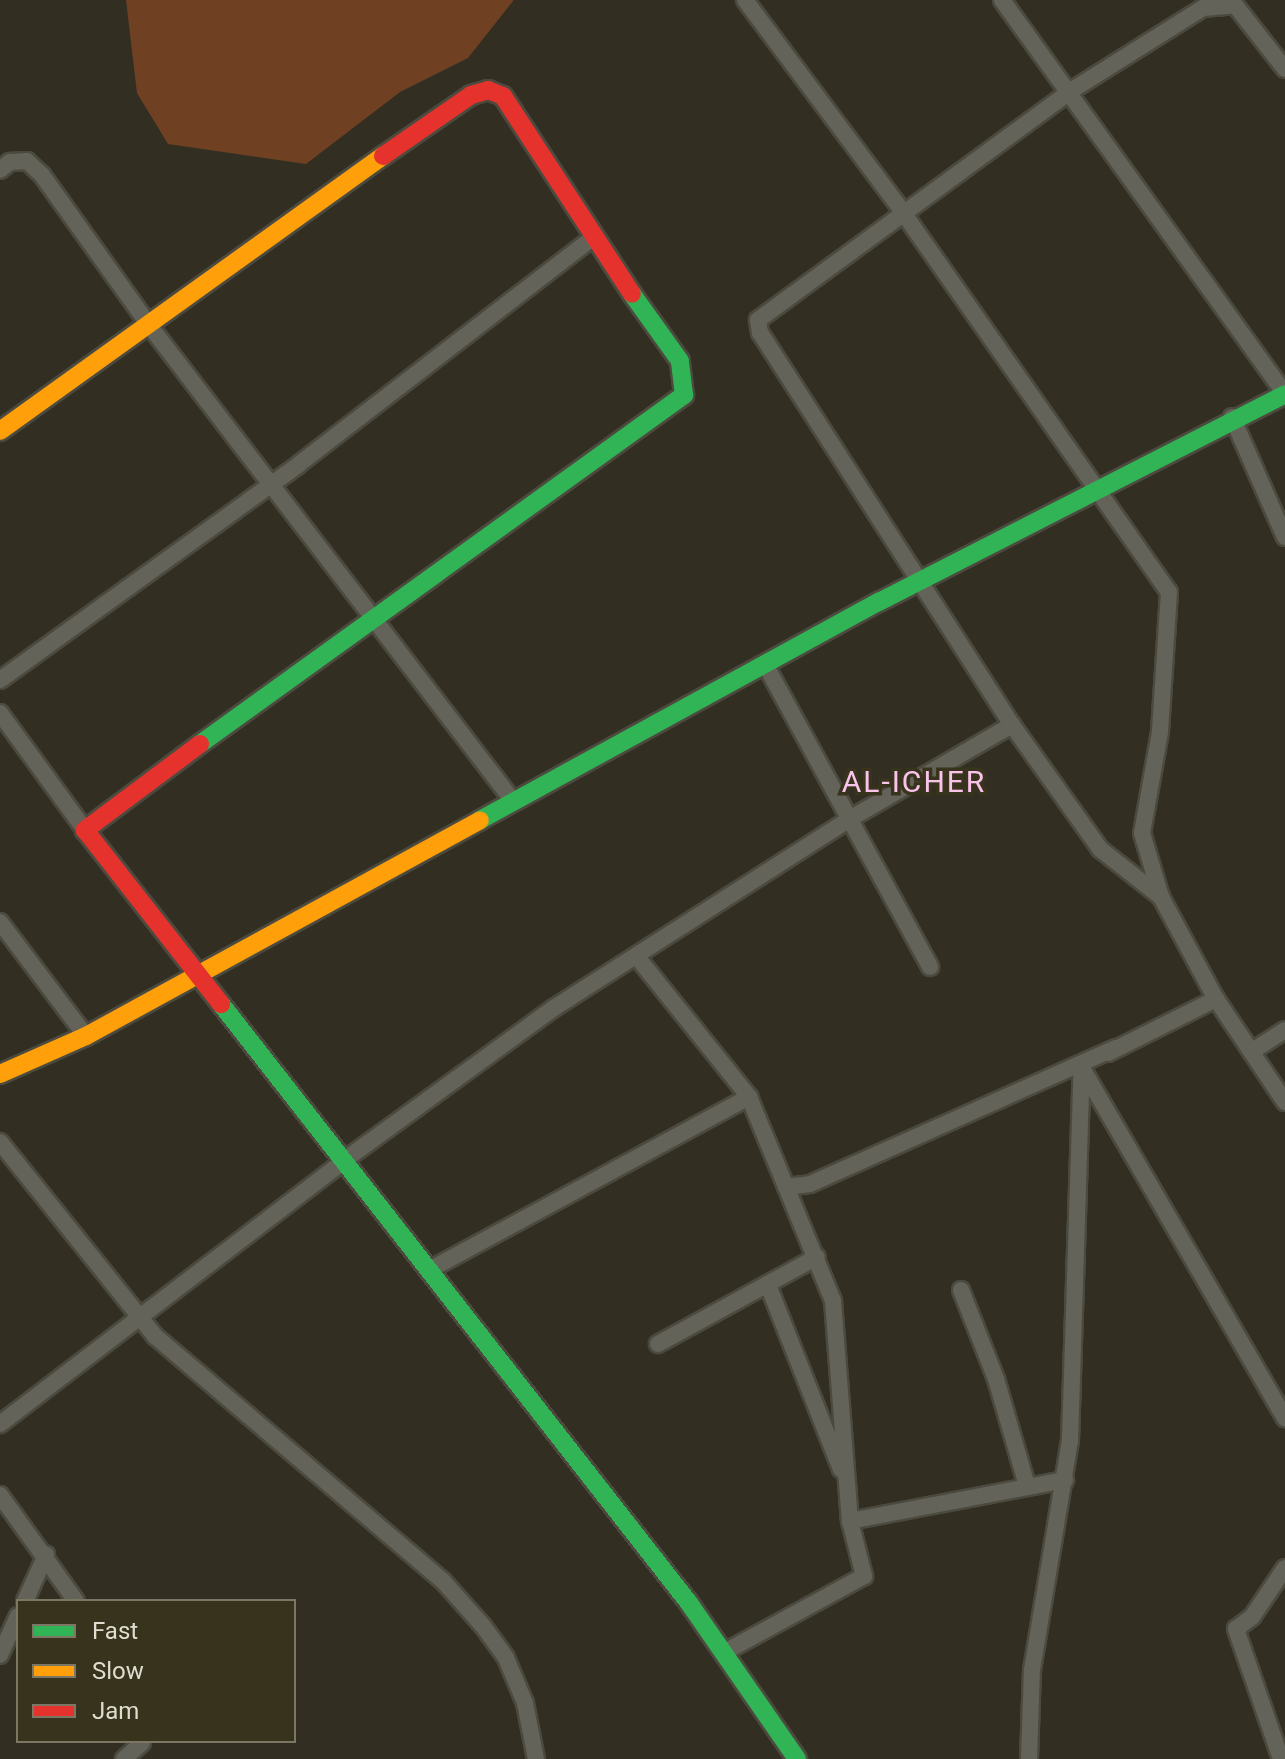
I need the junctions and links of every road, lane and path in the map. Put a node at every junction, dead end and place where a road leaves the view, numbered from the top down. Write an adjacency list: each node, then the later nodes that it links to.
1 (745, 0): 6 (street)
2 (1002, 0): 4 (street)
3 (1285, 69): 4 (street)
4 (1069, 92): 6 (street); 9 (street)
5 (0, 170): 8 (street)
6 (902, 211): 13 (street); 15 (street)
7 (592, 238): 8 (street); 12 (street); 16 (street)
8 (149, 325): 11 (street); 12 (street)
9 (1285, 394): 10 (street)
10 (1232, 417): 13 (street); 14 (street)
11 (0, 431)
12 (273, 484): 16 (street); 18 (street)
13 (1097, 490): 15 (street); 24 (street)
14 (1285, 537)
15 (921, 581): 17 (street); 20 (street)
16 (372, 615): 21 (street); 23 (street)
17 (765, 664): 21 (street); 22 (street)
18 (0, 680)
19 (0, 713): 23 (street)
20 (1012, 725): 22 (street); 24 (street)
21 (513, 801): 28 (street)
22 (848, 820): 26 (street); 27 (street)
23 (85, 830): 28 (street)
24 (1161, 897): 29 (street)
25 (0, 922): 31 (street)
26 (637, 957): 36 (street); 39 (street)
27 (930, 967)
28 (197, 975): 31 (street); 39 (street)
29 (1216, 999): 32 (street); 33 (street)
30 (1285, 1030): 33 (street)
31 (86, 1036): 35 (street)
32 (1116, 1048): 34 (street); 40 (street)
33 (1251, 1052): 37 (street)
34 (1082, 1066): 47 (street); 49 (street)
35 (0, 1074)
36 (749, 1097): 40 (street); 42 (street)
37 (1285, 1102)
38 (0, 1142): 45 (street)
39 (346, 1159): 42 (street); 45 (street)
40 (786, 1187): 41 (street)
41 (817, 1257): 43 (street); 50 (street)
42 (431, 1269): 59 (street)
43 (768, 1285): 46 (street); 50 (street)
44 (961, 1290): 51 (street)
45 (142, 1318): 48 (street); 63 (street)
46 (658, 1344)
47 (1285, 1418)
48 (0, 1424)
49 (1065, 1480): 51 (street); 65 (street)
50 (848, 1486): 53 (street)
51 (1027, 1486): 53 (street)
52 (0, 1495): 54 (street)
53 (850, 1521): 59 (street)
54 (46, 1555): 56 (street); 57 (street)
55 (1285, 1568): 66 (street)
56 (26, 1599)
57 (75, 1599)
58 (16, 1620): 60 (street)
59 (723, 1653): 64 (street)
60 (0, 1655)
61 (143, 1748): 62 (street)
62 (124, 1759)
63 (536, 1759)
64 (797, 1759)
65 (1029, 1759)
66 (1281, 1759)

